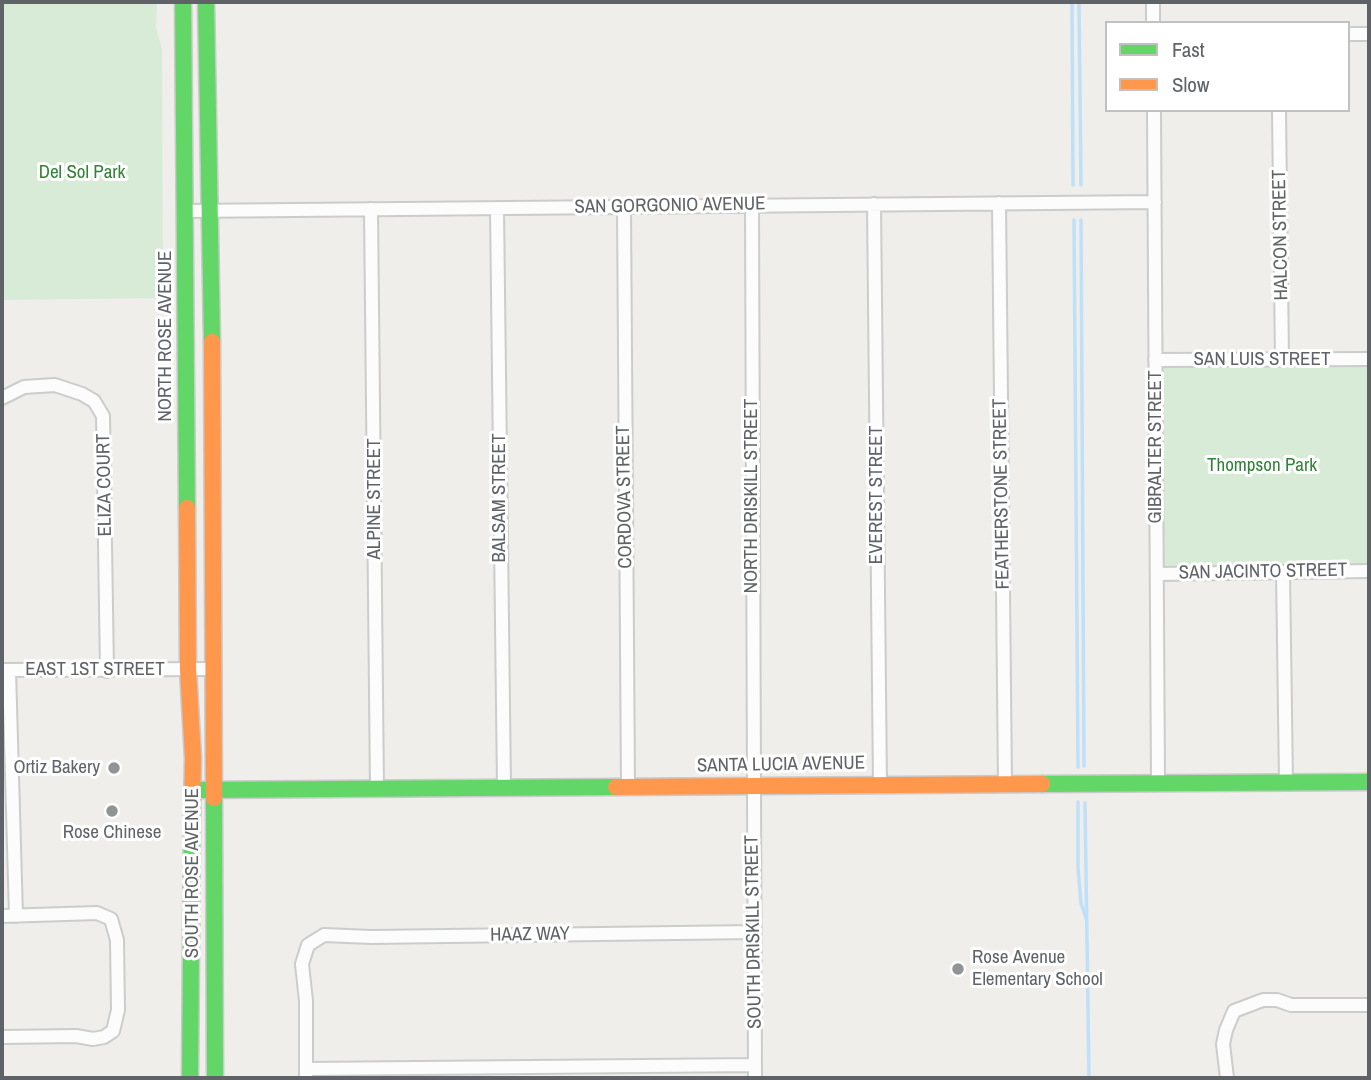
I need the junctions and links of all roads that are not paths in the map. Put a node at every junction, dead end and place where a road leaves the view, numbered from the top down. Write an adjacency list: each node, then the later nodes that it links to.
1 (183, 2): 17 (main road, NORTH ROSE AVENUE)
2 (206, 2): 16 (main road)
3 (1153, 2): 4 (street)
4 (1153, 21)
5 (1350, 34): 6 (street)
6 (1369, 34)
7 (1154, 112): 9 (street, GIBRALTER STREET)
8 (1279, 112): 20 (street, HALCON STREET)
9 (1155, 202): 10 (street, SAN GORGONIO AVENUE); 19 (street, GIBRALTER STREET)
10 (999, 203): 11 (street, SAN GORGONIO AVENUE); 32 (street, FEATHERSTONE STREET)
11 (874, 204): 12 (street, SAN GORGONIO AVENUE); 33 (street, EVEREST STREET)
12 (751, 205): 13 (street, SAN GORGONIO AVENUE); 34 (street, NORTH DRISKILL STREET)
13 (624, 206): 14 (street, SAN GORGONIO AVENUE); 36 (street, CORDOVA STREET)
14 (497, 208): 15 (street, SAN GORGONIO AVENUE); 35 (street, BALSAM STREET)
15 (371, 209): 16 (street, SAN GORGONIO AVENUE); 37 (street, ALPINE STREET)
16 (211, 210): 17 (street, SAN GORGONIO AVENUE); 26 (main road)
17 (186, 211): 25 (main road, NORTH ROSE AVENUE)
18 (1369, 359): 20 (street, SAN LUIS STREET)
19 (1155, 360): 20 (street, SAN LUIS STREET); 24 (street, GIBRALTER STREET)
20 (1282, 360)
21 (2, 398): 28 (street, ELIZA COURT)
22 (1369, 571): 23 (street, SAN JACINTO STREET)
23 (1283, 572): 24 (street, SAN JACINTO STREET); 29 (street)
24 (1157, 574): 31 (street, GIBRALTER STREET)
25 (188, 669): 26 (street, EAST 1ST STREET); 28 (street, EAST 1ST STREET); 38 (main road, SOUTH ROSE AVENUE)
26 (214, 669): 39 (main road, SOUTH ROSE AVENUE)
27 (5, 670): 28 (street, EAST 1ST STREET); 40 (street)
28 (107, 671)
29 (1286, 782): 30 (main road, SANTA LUCIA AVENUE); 31 (main road, SANTA LUCIA AVENUE)
30 (1369, 782)
31 (1158, 783): 32 (main road, SANTA LUCIA AVENUE)
32 (1005, 784): 33 (main road, SANTA LUCIA AVENUE)
33 (880, 785): 34 (main road, SANTA LUCIA AVENUE)
34 (753, 787): 36 (main road, SANTA LUCIA AVENUE); 44 (street, SOUTH DRISKILL STREET)
35 (504, 788): 36 (main road, SANTA LUCIA AVENUE); 37 (main road, SANTA LUCIA AVENUE)
36 (628, 788)
37 (377, 789): 39 (main road, SANTA LUCIA AVENUE)
38 (193, 790): 39 (main road, SANTA LUCIA AVENUE); 41 (main road, SOUTH ROSE AVENUE)
39 (215, 791): 45 (main road, SOUTH ROSE AVENUE)
40 (8, 796): 43 (street)
41 (192, 837): 45 (main road); 50 (main road, SOUTH ROSE AVENUE)
42 (2, 916): 43 (street)
43 (16, 916): 47 (street)
44 (754, 932): 48 (street, SOUTH DRISKILL STREET); 49 (street, HAAZ WAY)
45 (214, 950): 51 (main road, SOUTH ROSE AVENUE)
46 (1369, 1004): 52 (street)
47 (2, 1037)
48 (755, 1072): 49 (street)
49 (306, 1073)
50 (190, 1078)
51 (215, 1078)
52 (1227, 1078)

